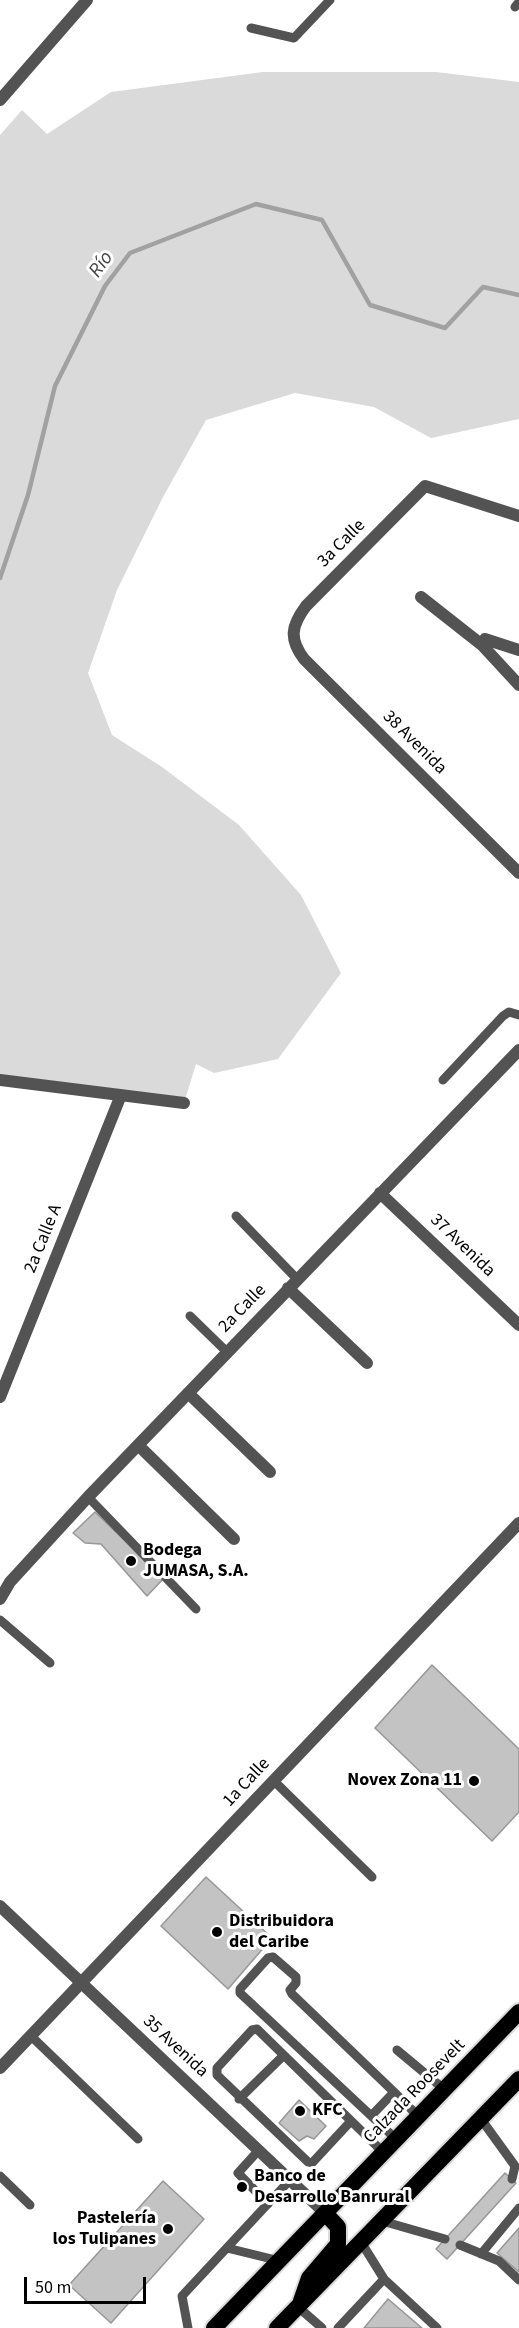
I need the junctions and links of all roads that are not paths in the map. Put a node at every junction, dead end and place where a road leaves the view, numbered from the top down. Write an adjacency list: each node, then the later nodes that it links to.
1 (87, 0): 4 (street)
2 (330, 0): 3 (lane)
3 (251, 28)
4 (0, 100)
5 (519, 516): 7 (street, 3a Calle)
6 (421, 597): 8 (street)
7 (292, 633): 11 (street, 38 Avenida)
8 (482, 645): 9 (street); 10 (street)
9 (519, 650)
10 (519, 685)
11 (519, 873)
12 (519, 1015): 15 (lane)
13 (518, 1052): 18 (street, 2a Calle)
14 (0, 1080): 16 (street)
15 (443, 1080)
16 (121, 1095): 17 (street); 25 (street, 2a Calle A)
17 (184, 1103)
18 (380, 1193): 20 (street, 2a Calle); 22 (street, 37 Avenida)
19 (236, 1216): 20 (lane)
20 (293, 1283): 23 (street, 2a Calle); 24 (street)
21 (190, 1316): 23 (lane)
22 (519, 1325)
23 (227, 1352): 26 (street, 2a Calle)
24 (367, 1363)
25 (5, 1373): 27 (street, 2a Calle A)
26 (188, 1393): 28 (street, 2a Calle); 29 (street)
27 (0, 1397)
28 (138, 1445): 30 (street, 2a Calle); 32 (street)
29 (270, 1472)
30 (88, 1497): 33 (street, 2a Calle); 34 (lane)
31 (519, 1523): 37 (street, 1a Calle)
32 (234, 1539)
33 (0, 1599)
34 (196, 1609)
35 (0, 1620): 36 (lane)
36 (50, 1663)
37 (274, 1781): 38 (lane); 40 (street, 1a Calle)
38 (372, 1877)
39 (0, 1905): 40 (street, 35 Avenida)
40 (81, 1984): 42 (street, 1a Calle); 56 (street, 35 Avenida)
41 (519, 2012): 47 (highway, Calzada Roosevelt)
42 (31, 2036): 45 (street, 1a Calle); 54 (lane)
43 (397, 2050): 47 (lane)
44 (283, 2056): 49 (lane); 49 (lane); 53 (lane)
45 (0, 2068)
46 (519, 2079): 52 (highway)
47 (445, 2090): 51 (highway, Calzada Roosevelt)
48 (394, 2092): 50 (lane); 50 (lane); 51 (lane)
49 (239, 2099): 53 (lane)
50 (372, 2115): 55 (lane)
51 (419, 2116): 55 (highway, Calzada Roosevelt)
52 (481, 2119): 59 (lane); 65 (highway)
53 (351, 2121): 57 (lane)
54 (138, 2139)
55 (397, 2140): 57 (highway, Calzada Roosevelt)
56 (258, 2151): 60 (street, 35 Avenida); 61 (lane)
57 (384, 2153): 64 (highway, Calzada Roosevelt)
58 (0, 2176): 62 (lane)
59 (515, 2177)
60 (290, 2180): 61 (lane); 64 (street, 35 Avenida)
61 (268, 2204): 69 (lane)
62 (30, 2205)
63 (519, 2208): 70 (lane)
64 (326, 2214): 71 (highway, Calzada Roosevelt); 74 (highway)
65 (382, 2221): 66 (lane); 67 (highway)
66 (445, 2239)
67 (361, 2242): 72 (lane); 74 (highway)
68 (460, 2245): 70 (lane)
69 (227, 2248): 71 (lane); 75 (lane)
70 (481, 2254): 73 (lane)
71 (280, 2261): 76 (highway, Calzada Roosevelt)
72 (384, 2279): 79 (lane); 80 (lane)
73 (519, 2280)
74 (298, 2307): 77 (highway); 78 (lane)
75 (188, 2328)
76 (214, 2328)
77 (277, 2328)
78 (322, 2328)
79 (338, 2328)
80 (437, 2328)

